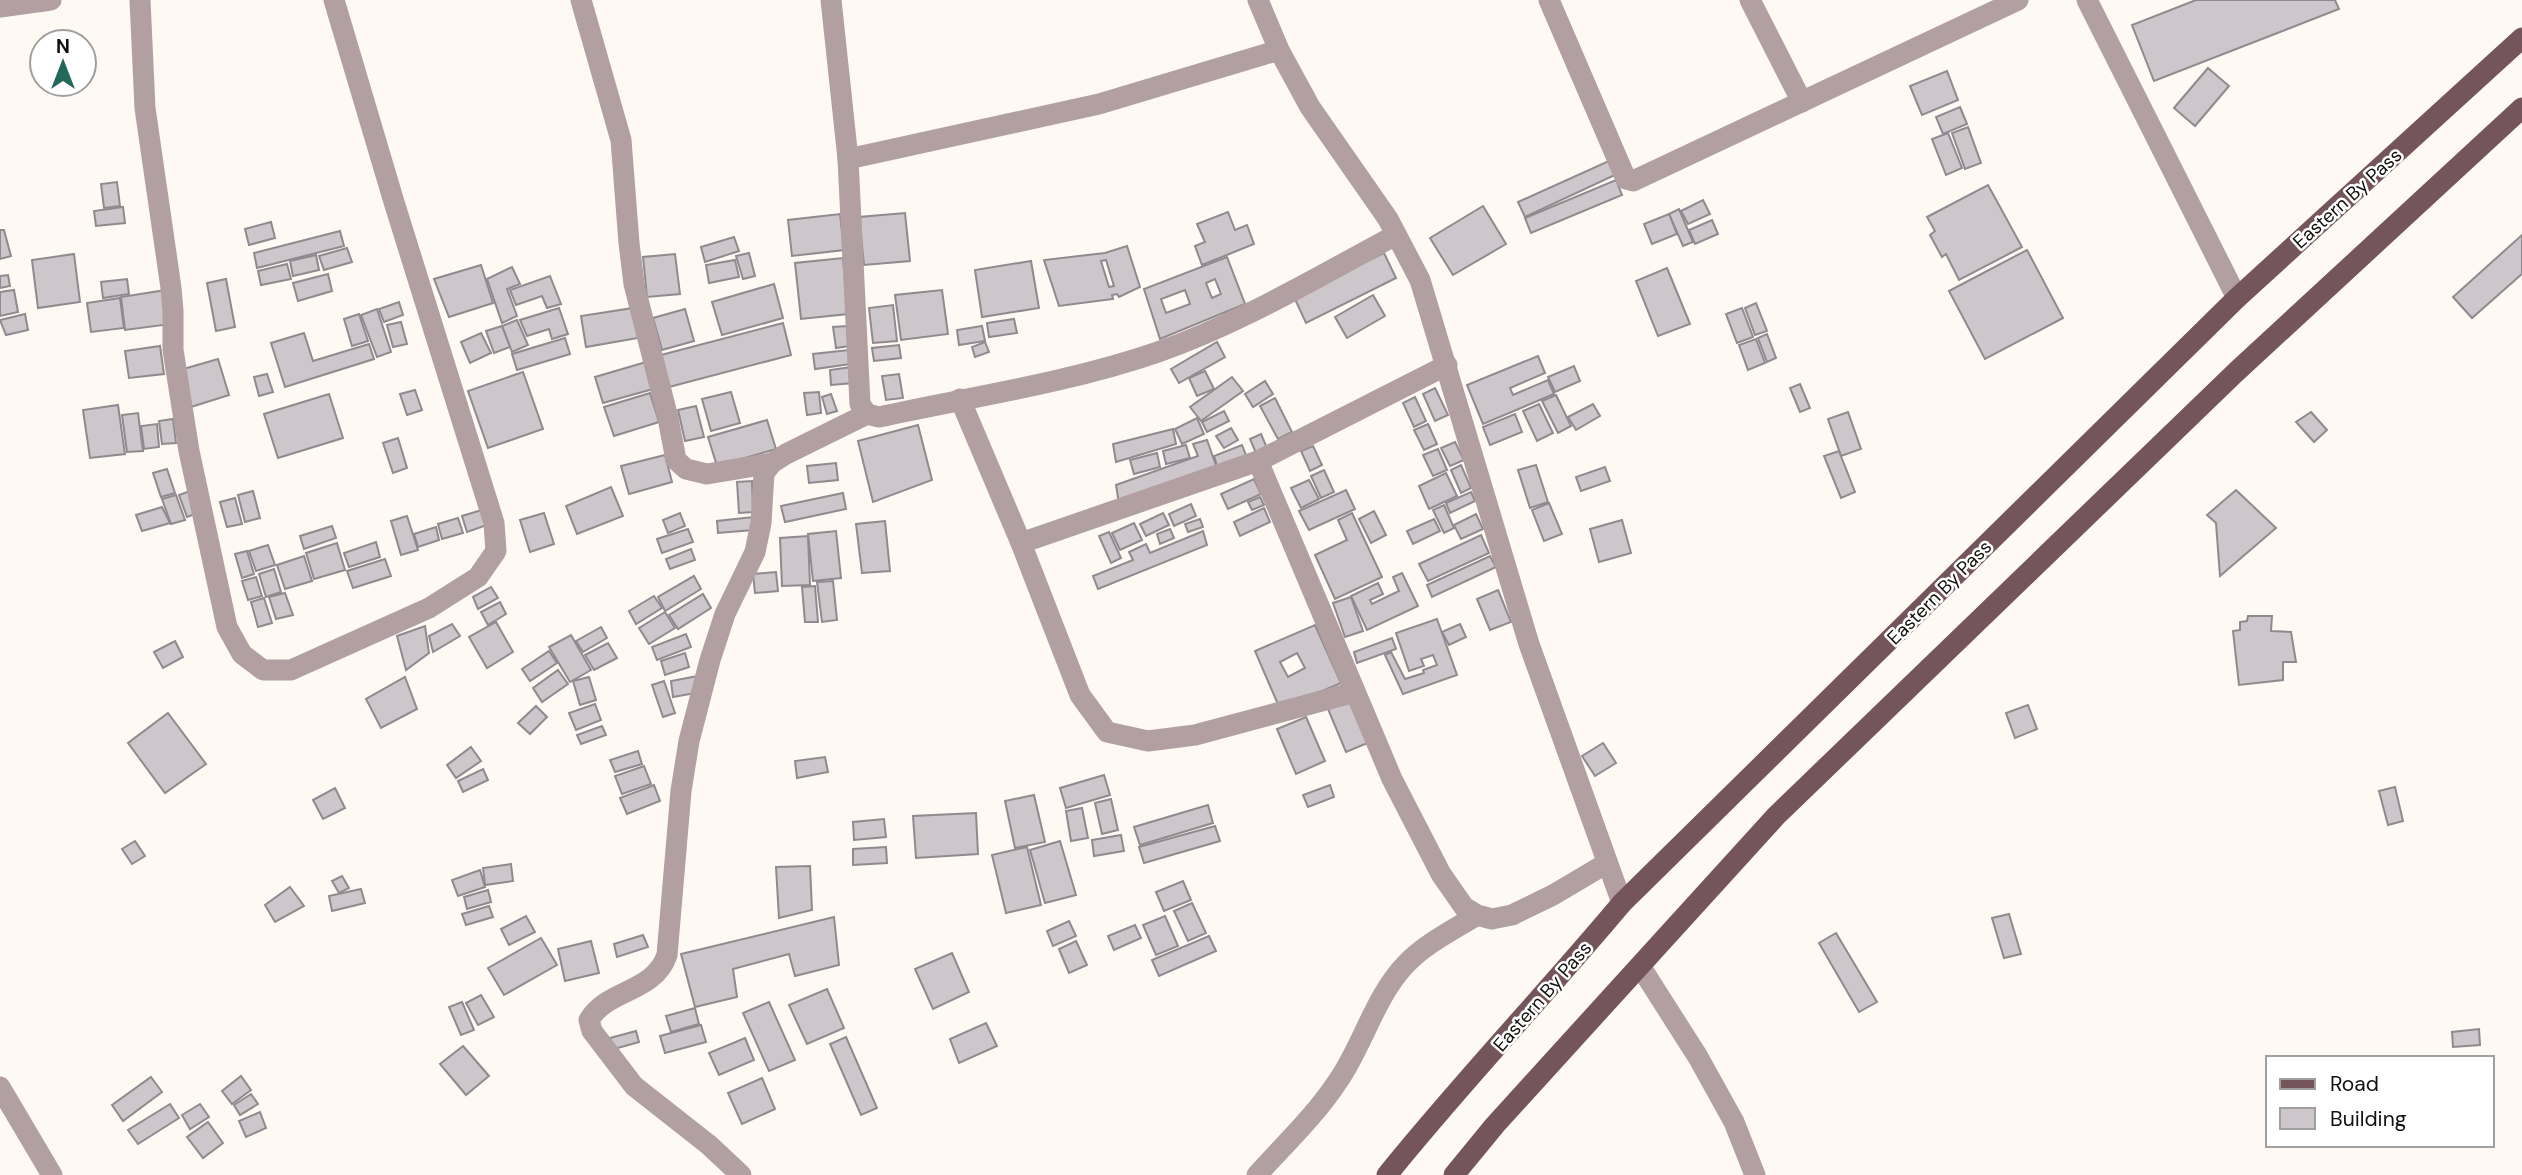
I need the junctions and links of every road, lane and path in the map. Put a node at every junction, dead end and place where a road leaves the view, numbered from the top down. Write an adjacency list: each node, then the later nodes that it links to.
1 (51, 0): 11 (street)
2 (139, 0): 3 (street)
3 (334, 0)
4 (581, 0): 23 (street)
5 (832, 0): 16 (street)
6 (1258, 0): 13 (street)
7 (1549, 0): 14 (street)
8 (1750, 0): 14 (street)
9 (2018, 0): 14 (street)
10 (2087, 0): 18 (street)
11 (0, 7)
12 (2522, 38): 18 (main road, Eastern By Pass)
13 (1279, 50): 16 (street); 17 (street)
14 (1802, 102)
15 (2522, 108): 29 (main road)
16 (848, 159): 21 (street)
17 (1396, 235): 19 (street); 20 (street)
18 (2237, 298): 27 (main road, Eastern By Pass)
19 (1447, 365): 22 (street); 26 (street)
20 (960, 400): 21 (street); 24 (street)
21 (867, 414): 23 (street)
22 (1258, 461): 24 (street); 25 (street)
23 (772, 463): 32 (street)
24 (1021, 543): 25 (street)
25 (1355, 692): 28 (street)
26 (1607, 863): 27 (street); 28 (street)
27 (1622, 903): 34 (main road, Eastern By Pass)
28 (1477, 915): 33 (street)
29 (1640, 966): 35 (main road); 36 (street)
30 (3, 1101): 31 (street)
31 (52, 1175)
32 (741, 1175)
33 (1256, 1175)
34 (1387, 1175)
35 (1454, 1175)
36 (1755, 1175)

